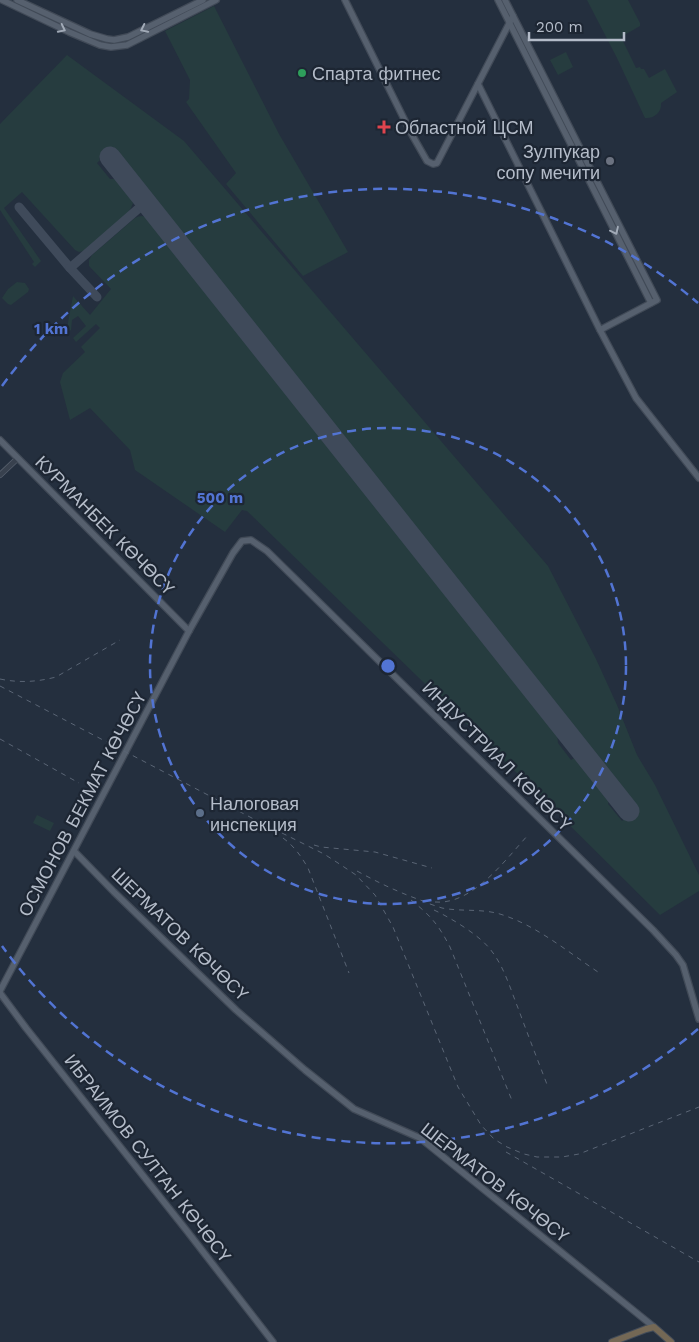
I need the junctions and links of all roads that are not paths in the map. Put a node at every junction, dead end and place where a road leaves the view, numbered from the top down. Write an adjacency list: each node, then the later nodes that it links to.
1 (2, 0): 9 (main road, one-way to 9)
2 (17, 0): 9 (main road, one-way to 2)
3 (203, 0): 9 (main road)
4 (216, 0): 9 (main road)
5 (345, 0): 12 (main road)
6 (498, 0): 10 (main road)
7 (505, 0): 8 (main road)
8 (513, 16): 10 (main road); 11 (main road)
9 (170, 20)
10 (510, 23): 11 (main road); 12 (main road)
11 (528, 54): 13 (main road)
12 (478, 84): 13 (main road)
13 (600, 330): 17 (main road)
14 (0, 440): 15 (main road, КУРМАНБЕК КӨЧӨСҮ)
15 (18, 458): 16 (street); 19 (main road, КУРМАНБЕК КӨЧӨСҮ)
16 (0, 475)
17 (699, 478)
18 (242, 541): 19 (main road, ОСМОНОВ БЕКМАТ КӨЧӨСҮ); 22 (main road, ИНДУСТРИАЛ КӨЧӨСҮ)
19 (189, 632): 20 (main road, ОСМОНОВ БЕКМАТ КӨЧӨСҮ)
20 (74, 851): 21 (main road, ОСМОНОВ БЕКМАТ КӨЧӨСҮ); 23 (main road, ШЕРМАТОВ КӨЧӨСҮ)
21 (0, 992): 24 (main road, ИБРАИМОВ СУЛТАН КӨЧӨСҮ)
22 (699, 1019)
23 (654, 1327): 25 (highway); 26 (highway, ШЕРМАТОВ КӨЧӨСҮ)
24 (273, 1342)
25 (612, 1342)
26 (671, 1342)

